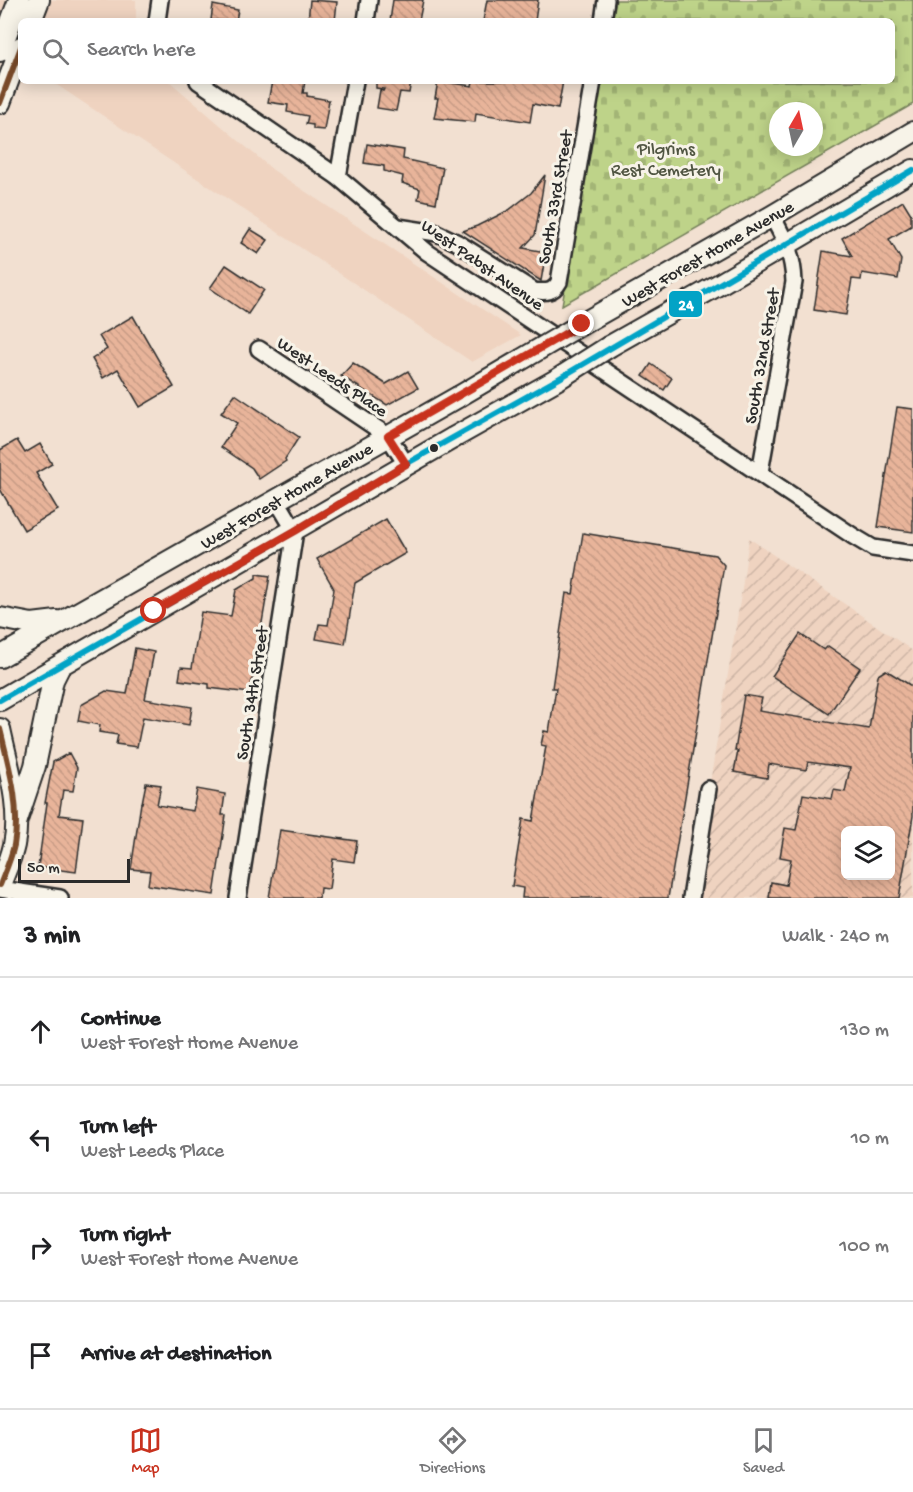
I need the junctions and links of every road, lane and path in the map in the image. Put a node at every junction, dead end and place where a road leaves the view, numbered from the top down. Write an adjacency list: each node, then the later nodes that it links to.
1 (19, 0): 10 (main road)
2 (39, 0): 6 (main road)
3 (160, 0): 7 (street)
4 (369, 0): 8 (street)
5 (606, 0): 9 (street)
6 (32, 18)
7 (157, 18)
8 (366, 18)
9 (603, 18)
10 (0, 51)
11 (18, 55): 15 (main road)
12 (202, 84): 18 (street, West Pabst Avenue)
13 (354, 84): 18 (street)
14 (592, 84): 20 (street, South 33rd Street)
15 (0, 103)
16 (913, 132): 19 (main road, West Forest Home Avenue)
17 (913, 170): 21 (main road, West Forest Home Avenue)
18 (338, 177): 20 (street, West Pabst Avenue)
19 (772, 216): 21 (street, South 32nd Street); 23 (main road, West Forest Home Avenue, bridge)
20 (398, 227): 25 (street, West Pabst Avenue)
21 (787, 244): 24 (main road, West Forest Home Avenue, bridge); 25 (street, South 32nd Street)
22 (259, 349): 23 (street, West Leeds Place)
23 (388, 436): 24 (street, West Leeds Place); 26 (main road, West Forest Home Avenue)
24 (406, 464): 27 (main road, West Forest Home Avenue)
25 (760, 472): 28 (street, West Pabst Avenue)
26 (276, 499): 27 (street); 30 (main road, West Forest Home Avenue)
27 (295, 531): 32 (main road, West Forest Home Avenue); 39 (street, South 34th Street)
28 (913, 554)
29 (0, 618): 30 (main road)
30 (66, 621): 31 (main road, West Forest Home Avenue)
31 (0, 657)
32 (60, 666): 33 (main road, West Forest Home Avenue); 36 (main road)
33 (0, 700)
34 (0, 729): 36 (main road)
35 (708, 789): 40 (street)
36 (17, 820): 37 (main road)
37 (0, 887): 38 (street)
38 (60, 898)
39 (238, 898)
40 (691, 898)

